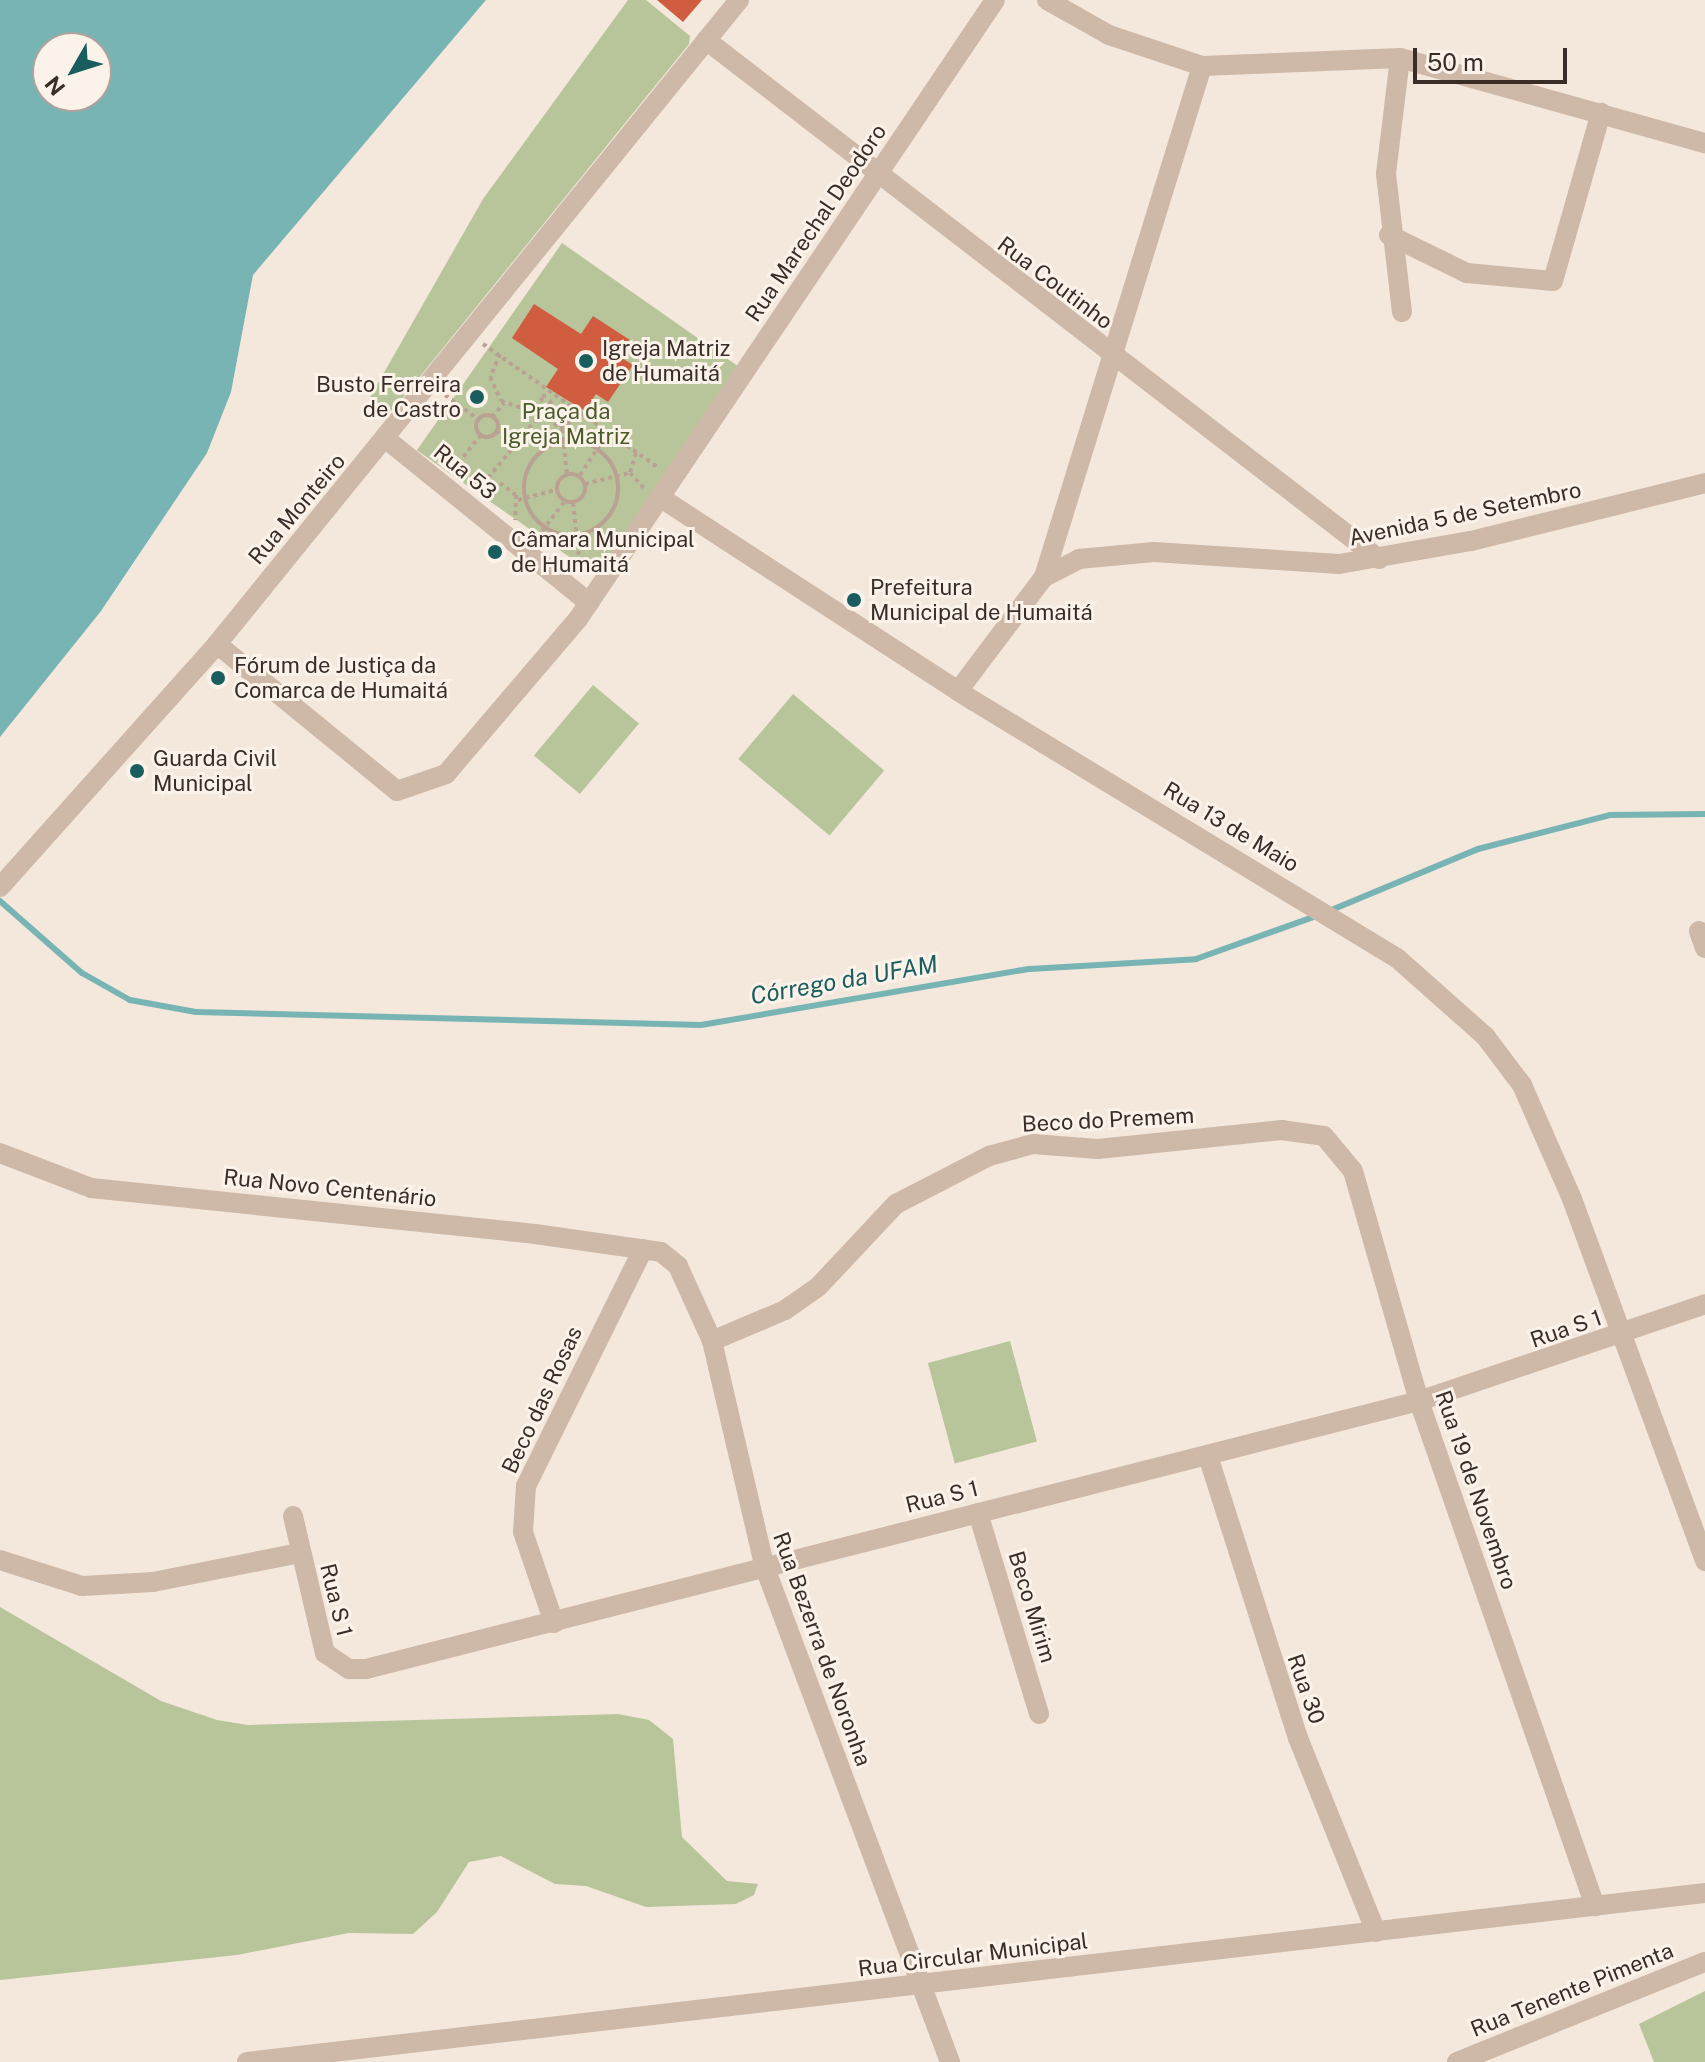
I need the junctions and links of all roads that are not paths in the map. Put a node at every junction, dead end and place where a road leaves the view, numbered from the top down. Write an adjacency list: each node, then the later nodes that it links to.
1 (739, 0): 4 (street, Rua Monteiro)
2 (995, 0): 9 (street, Rua Marechal Deodoro)
3 (1047, 0): 6 (street)
4 (706, 40): 9 (street, Rua Coutinho); 13 (street, Rua Monteiro)
5 (1400, 58): 6 (street); 7 (street); 10 (street)
6 (1202, 66): 12 (street)
7 (1601, 113): 8 (street); 10 (street)
8 (1705, 143)
9 (877, 175): 12 (street, Rua Coutinho); 15 (street, Rua Marechal Deodoro)
10 (1389, 235): 11 (street)
11 (1402, 312)
12 (1110, 355): 16 (street, Rua Coutinho); 17 (street)
13 (386, 439): 18 (street, Rua 53); 19 (street, Rua Monteiro)
14 (1705, 483): 16 (street, Avenida 5 de Setembro)
15 (661, 498): 18 (street, Rua Marechal Deodoro); 20 (street, Rua 13 de Maio)
16 (1379, 559): 17 (street, Avenida 5 de Setembro)
17 (1044, 577): 20 (street)
18 (589, 603): 19 (street, Rua Marechal Deodoro)
19 (217, 644): 21 (street, Rua Monteiro)
20 (958, 691): 26 (street, Rua 13 de Maio)
21 (2, 885)
22 (1281, 1130): 27 (street, Beco do Premem); 28 (street, Rua 19 de Novembro)
23 (0, 1153): 24 (street, Rua Novo Centenário)
24 (652, 1251): 27 (street, Rua Bezerra de Noronha); 36 (street, Beco das Rosas)
25 (1705, 1304): 26 (street, Rua S 1)
26 (1620, 1336): 28 (street, Rua S 1); 34 (street, Rua 13 de Maio)
27 (712, 1341): 35 (street, Rua Bezerra de Noronha)
28 (1419, 1401): 29 (street, Rua S 1); 39 (street, Rua 19 de Novembro)
29 (1208, 1456): 30 (street, Rua S 1); 40 (street, Rua 30)
30 (978, 1513): 35 (street, Rua S 1); 37 (street, Beco Mirim)
31 (293, 1516): 32 (street, Rua S 1)
32 (300, 1553): 33 (street); 36 (street, Rua S 1)
33 (0, 1560)
34 (1705, 1561)
35 (764, 1565): 36 (street, Rua S 1); 42 (street, Rua Bezerra de Noronha)
36 (554, 1623)
37 (1039, 1714)
38 (1705, 1893): 39 (street, Rua Circular Municipal)
39 (1595, 1906): 40 (street, Rua Circular Municipal)
40 (1376, 1932): 42 (street, Rua Circular Municipal)
41 (1705, 1962): 45 (street, Rua Tenente Pimenta)
42 (926, 1985): 43 (street, Rua Circular Municipal); 44 (street, Rua Bezerra de Noronha)
43 (247, 2062)
44 (950, 2062)
45 (1457, 2062)

